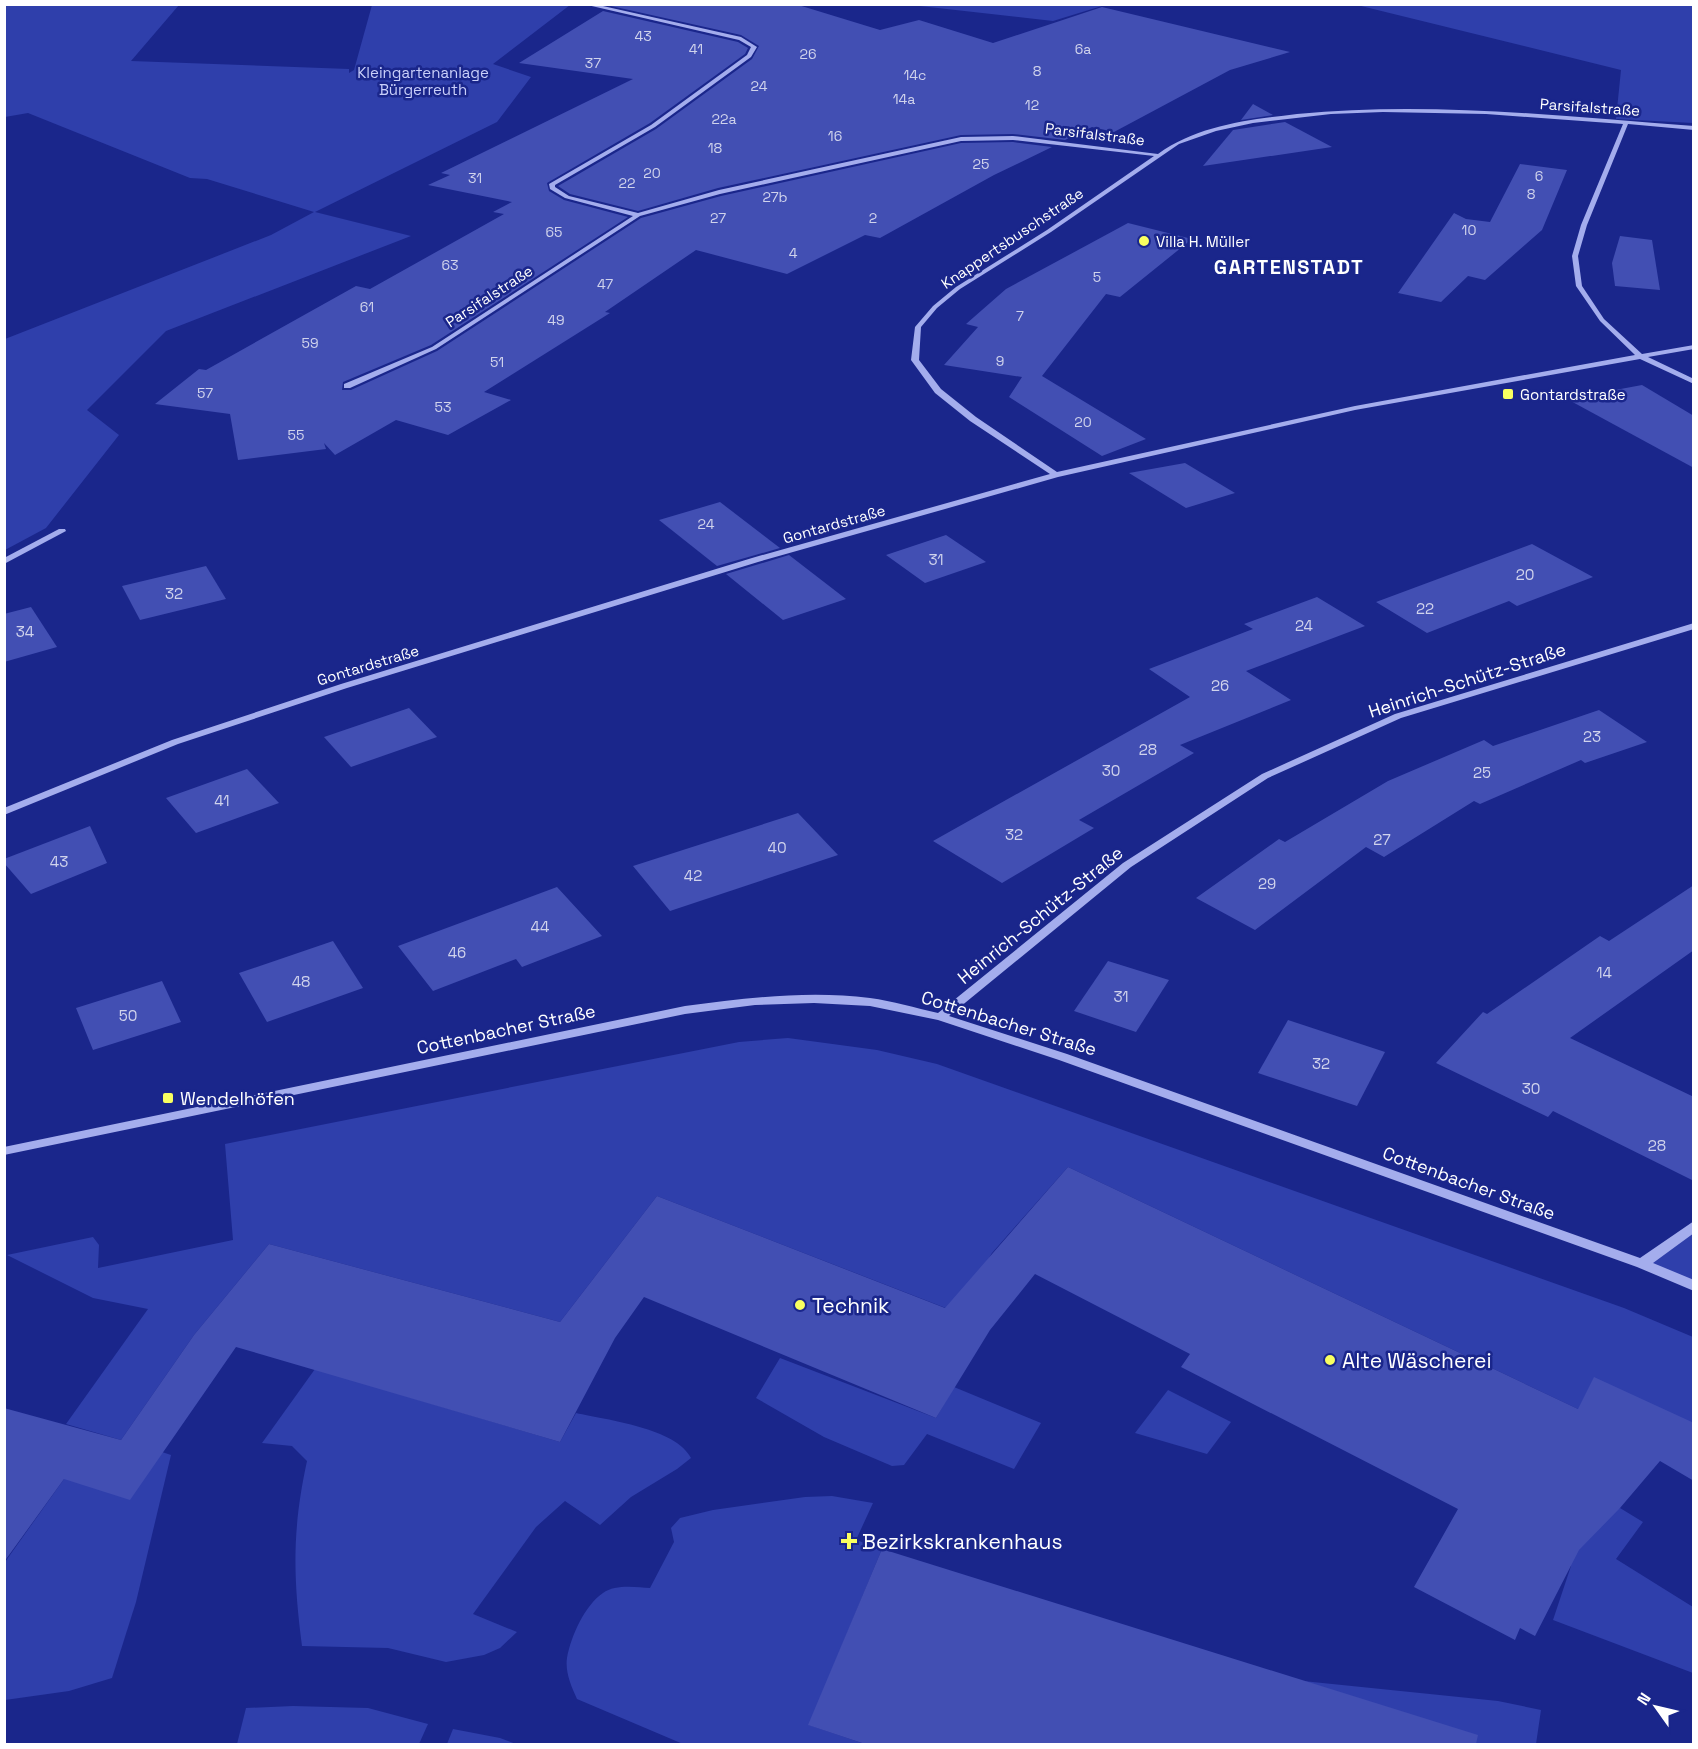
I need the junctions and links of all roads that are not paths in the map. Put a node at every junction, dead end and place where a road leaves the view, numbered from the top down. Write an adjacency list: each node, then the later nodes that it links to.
1 (585, 4): 5 (street)
2 (1626, 123): 3 (street, Parsifalstraße); 4 (street, Parsifalstraße); 7 (street)
3 (1694, 128)
4 (1156, 155): 5 (street, Parsifalstraße); 10 (street, Knappertsbuschstraße)
5 (638, 215): 9 (street, Parsifalstraße)
6 (1694, 347): 7 (street, Gontardstraße)
7 (1640, 356): 8 (street); 10 (street, Gontardstraße)
8 (1694, 382)
9 (347, 386)
10 (1056, 475): 14 (street, Gontardstraße)
11 (62, 531): 12 (street)
12 (4, 562)
13 (1694, 626): 15 (street, Heinrich-Schütz-Straße)
14 (4, 812)
15 (940, 1017): 16 (street, Cottenbacher Straße); 18 (street, Cottenbacher Straße)
16 (4, 1150)
17 (1694, 1226): 18 (street)
18 (1642, 1264): 19 (street, Cottenbacher Straße)
19 (1694, 1286)

